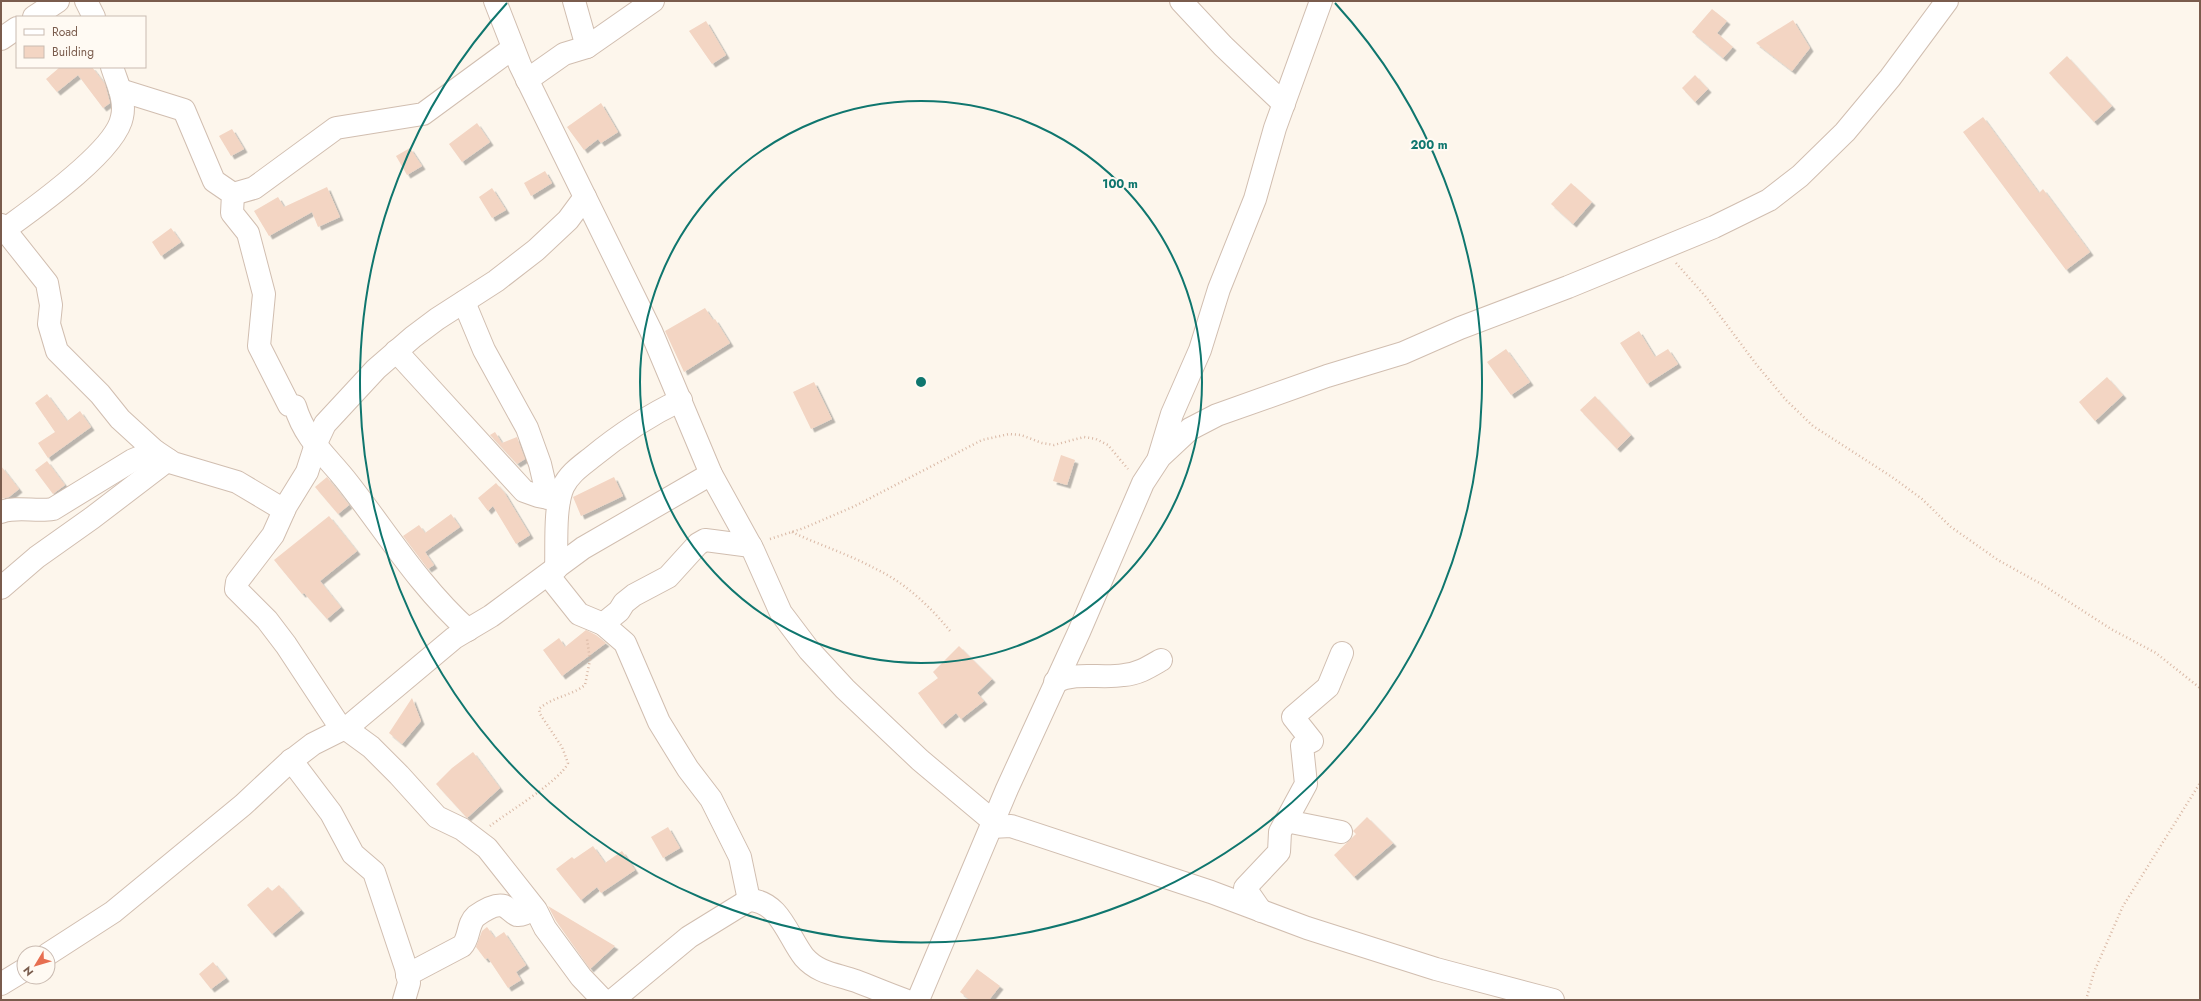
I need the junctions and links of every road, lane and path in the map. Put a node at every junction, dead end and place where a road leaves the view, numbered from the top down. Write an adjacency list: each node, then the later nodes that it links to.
1 (58, 1): 10 (street)
2 (86, 1): 11 (street)
3 (495, 1): 15 (street)
4 (574, 1): 14 (street)
5 (653, 1): 9 (street)
6 (1181, 1): 19 (street)
7 (1321, 1): 19 (street)
8 (1947, 1): 23 (street)
9 (625, 10): 14 (street)
10 (36, 16)
11 (94, 16)
12 (16, 29): 13 (street)
13 (1, 39)
14 (588, 47): 17 (street)
15 (513, 48): 17 (street); 20 (street)
16 (112, 68): 18 (street)
17 (527, 80): 21 (street)
18 (120, 90): 20 (street); 22 (street)
19 (1284, 104): 29 (street)
20 (233, 194): 27 (street)
21 (585, 197): 24 (street); 26 (street)
22 (3, 227): 28 (street)
23 (1662, 248): 29 (street); 46 (path)
24 (464, 302): 25 (street); 32 (street)
25 (396, 351): 27 (street); 32 (street)
26 (681, 400): 30 (street); 32 (street)
27 (315, 447): 33 (street); 41 (street)
28 (162, 455): 33 (street); 34 (street); 38 (street)
29 (1158, 461): 31 (street)
30 (711, 474): 36 (street); 37 (street)
31 (1143, 483): 35 (path); 45 (street)
32 (554, 499): 37 (street)
33 (284, 510): 47 (street)
34 (1, 512)
35 (792, 532): 36 (path); 42 (path)
36 (751, 546): 40 (street); 51 (street)
37 (552, 572): 39 (street); 41 (street)
38 (1, 588)
39 (579, 614): 40 (street); 53 (path)
40 (603, 624): 54 (street)
41 (468, 630): 47 (street)
42 (950, 631)
43 (1342, 653): 50 (street)
44 (1161, 660): 45 (street)
45 (1055, 682): 51 (street)
46 (2200, 688)
47 (344, 729): 48 (street); 53 (street)
48 (291, 760): 57 (street); 59 (street)
49 (2200, 783): 67 (path)
50 (1286, 821): 52 (street); 56 (street)
51 (992, 825): 56 (street); 65 (street)
52 (1341, 832)
53 (475, 837): 55 (street)
54 (749, 900): 63 (street); 64 (street)
55 (534, 908): 59 (street); 62 (street)
56 (1261, 911): 66 (street)
57 (56, 949)
58 (16, 975): 60 (street)
59 (407, 975): 61 (street)
60 (1, 984)
61 (404, 1000)
62 (603, 1000)
63 (613, 1000)
64 (905, 1000)
65 (918, 1000)
66 (1553, 1000)
67 (2086, 1000)

